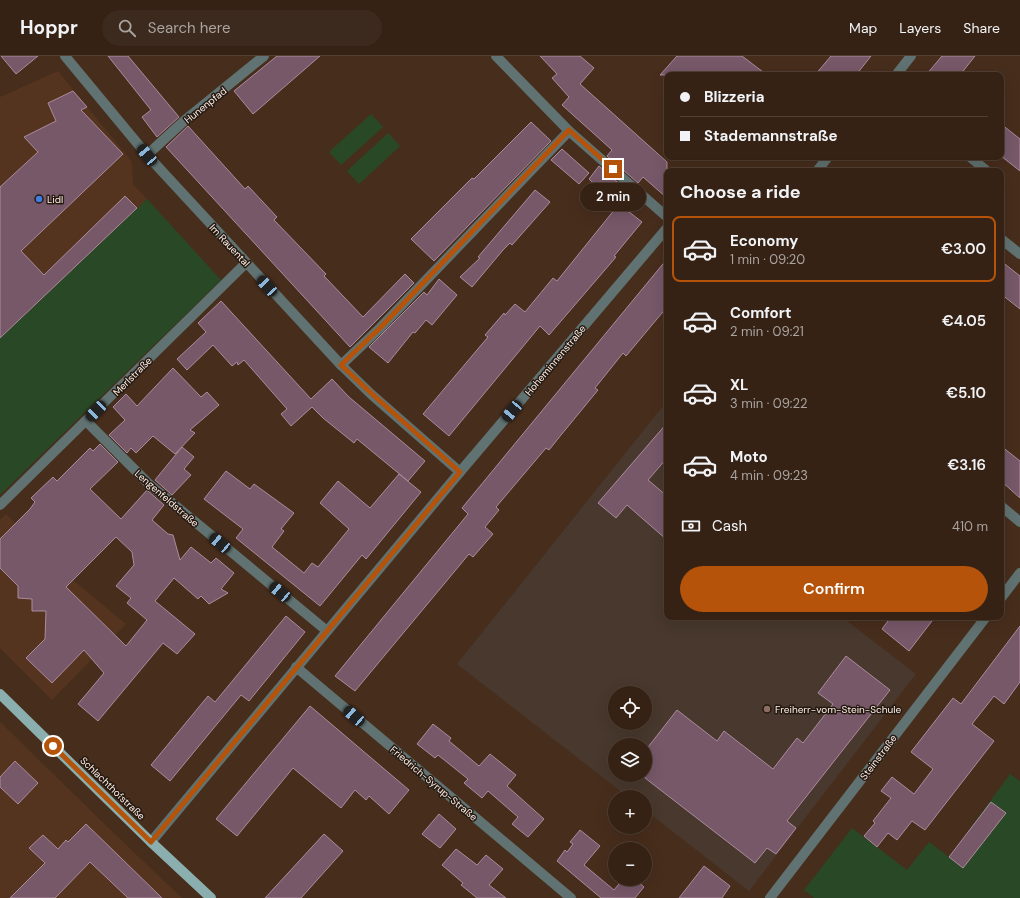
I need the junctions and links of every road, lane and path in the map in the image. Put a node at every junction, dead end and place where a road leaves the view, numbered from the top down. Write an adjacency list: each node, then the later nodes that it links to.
1 (65, 56): 7 (street, Im Rauental)
2 (264, 56): 7 (street, Hunenpfad)
3 (911, 56): 5 (street)
4 (498, 57): 6 (street)
5 (898, 72)
6 (569, 130): 12 (street); 17 (street)
7 (147, 155): 16 (street, Im Rauental)
8 (826, 160): 10 (street)
9 (974, 160): 11 (street)
10 (819, 168)
11 (983, 168)
12 (664, 213)
13 (664, 232): 19 (street, Hoheminnenstraße)
14 (1004, 241): 15 (street)
15 (1020, 254)
16 (246, 263): 17 (street, Im Rauental); 18 (street, Merlstraße)
17 (341, 365): 19 (street, Im Rauental)
18 (86, 422): 20 (street, Merlstraße); 26 (street, Lengenfeldstraße)
19 (460, 472): 26 (street, Hoheminnenstraße)
20 (0, 505)
21 (1004, 509): 22 (street)
22 (1020, 522)
23 (1020, 573): 24 (street)
24 (1004, 594)
25 (984, 620): 32 (street, Steinstraße)
26 (327, 631): 27 (street, Hoheminnenstraße)
27 (296, 667): 29 (street, Hoheminnenstraße); 31 (street, Friedrich-Syrup-Straße)
28 (0, 694): 29 (main road, Schlachthofstraße)
29 (151, 842): 30 (main road, Schlachthofstraße)
30 (210, 898)
31 (571, 898)
32 (770, 898)

